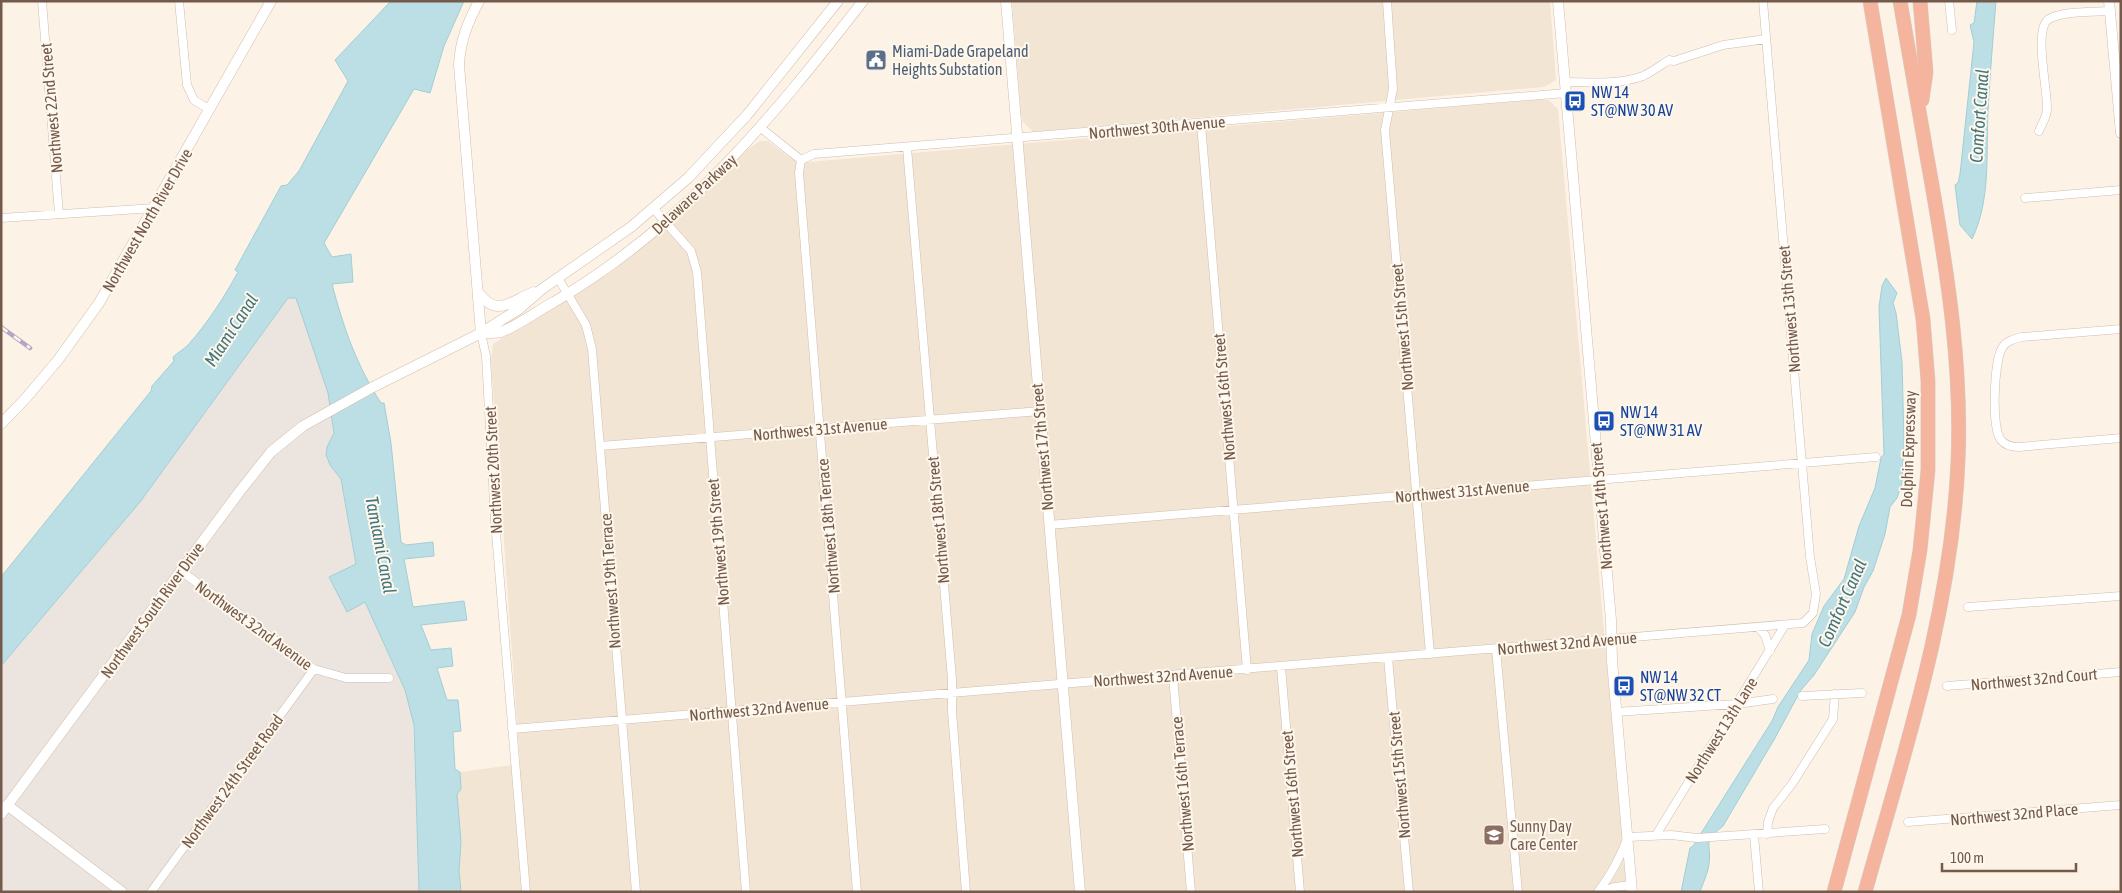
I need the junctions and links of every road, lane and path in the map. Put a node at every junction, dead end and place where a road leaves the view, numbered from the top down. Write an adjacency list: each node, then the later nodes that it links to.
1 (42, 1): 37 (street, Northwest 22nd Street)
2 (179, 1): 24 (street)
3 (271, 1): 24 (street, Northwest North River Drive)
4 (479, 1): 42 (street, Northwest 20th Street)
5 (838, 1): 36 (street, Delaware Parkway)
6 (863, 1): 27 (street, Delaware Parkway)
7 (1006, 1): 30 (street, Northwest 17th Street)
8 (1387, 1): 23 (street, Northwest 15th Street)
9 (1558, 1): 20 (street, Northwest 14th Street)
10 (1763, 1): 19 (street, Northwest 13th Street)
11 (1865, 1): 18 (highway)
12 (1870, 1): 18 (highway, Dolphin Expressway)
13 (1900, 1): 25 (highway)
14 (1920, 1): 25 (highway)
15 (1949, 1): 17 (street)
16 (2110, 6): 22 (street); 28 (street)
17 (1952, 30)
18 (1876, 38): 113 (highway, Dolphin Expressway)
19 (1766, 39): 20 (street); 55 (street, Northwest 13th Street)
20 (1565, 82): 21 (street, Northwest 14th Street)
21 (1566, 93): 23 (street, Northwest 30th Avenue); 56 (street, Northwest 14th Street)
22 (2120, 105): 29 (street)
23 (1390, 108): 26 (street, Northwest 30th Avenue); 57 (street, Northwest 15th Street)
24 (210, 110): 35 (street, Northwest North River Drive)
25 (1920, 113): 114 (highway)
26 (1201, 124): 30 (street, Northwest 30th Avenue); 58 (street, Northwest 16th Street)
27 (761, 128): 32 (street); 39 (street, Delaware Parkway)
28 (2039, 131)
29 (2121, 133)
30 (1017, 138): 31 (street, Northwest 30th Avenue); 46 (street, Northwest 17th Street)
31 (907, 148): 32 (street, Northwest 30th Avenue); 48 (street, Northwest 18th Street)
32 (801, 160): 50 (street, Northwest 18th Terrace)
33 (2121, 190): 34 (street)
34 (2025, 198)
35 (154, 208): 37 (street); 49 (street, Northwest North River Drive)
36 (653, 208): 39 (street, Northwest 19th Street); 40 (street, Delaware Parkway)
37 (59, 214): 38 (street)
38 (1, 218)
39 (667, 223): 43 (street, Delaware Parkway); 51 (street, Northwest 19th Street)
40 (558, 278): 41 (street, Delaware Parkway); 43 (street, Northwest 19th Terrace)
41 (542, 289): 42 (street); 45 (street, Delaware Parkway)
42 (478, 292): 45 (street, Northwest 20th Street)
43 (568, 294): 45 (street, Delaware Parkway); 53 (street, Northwest 19th Terrace)
44 (2121, 329): 52 (street)
45 (481, 333): 47 (street, Delaware Parkway); 89 (street, Northwest 20th Street)
46 (1040, 411): 48 (street, Northwest 31st Avenue); 59 (street, Northwest 17th Street)
47 (315, 418): 60 (street, Northwest South River Drive)
48 (930, 420): 50 (street, Northwest 31st Avenue); 80 (street, Northwest 18th Street)
49 (1, 424)
50 (820, 429): 51 (street, Northwest 31st Avenue); 84 (street, Northwest 18th Terrace)
51 (710, 438): 53 (street, Northwest 31st Avenue); 86 (street, Northwest 19th Street)
52 (2121, 438)
53 (600, 446): 88 (street, Northwest 19th Terrace)
54 (1876, 457): 55 (street, Northwest 31st Avenue)
55 (1802, 464): 56 (street, Northwest 31st Avenue); 63 (street, Northwest 13th Street)
56 (1599, 480): 57 (street, Northwest 31st Avenue); 66 (street, Northwest 14th Street)
57 (1416, 495): 58 (street, Northwest 31st Avenue); 69 (street, Northwest 15th Street)
58 (1233, 510): 59 (street, Northwest 31st Avenue); 73 (street, Northwest 16th Street)
59 (1049, 525): 77 (street, Northwest 17th Street)
60 (181, 571): 72 (street, Northwest 32nd Avenue); 91 (street, Northwest South River Drive)
61 (2121, 596): 62 (street)
62 (1968, 607)
63 (1812, 617): 64 (street, Northwest 32nd Avenue)
64 (1785, 625): 65 (street, Northwest 32nd Avenue); 68 (street, Northwest 13th Lane)
65 (1758, 628): 66 (street, Northwest 32nd Avenue); 68 (street)
66 (1611, 639): 67 (street, Northwest 32nd Avenue); 87 (street, Northwest 14th Street)
67 (1496, 649): 69 (street, Northwest 32nd Avenue); 110 (street)
68 (1770, 651): 85 (street, Northwest 13th Lane)
69 (1430, 654): 70 (street, Northwest 32nd Avenue)
70 (1388, 658): 71 (street, Northwest 32nd Avenue); 109 (street, Northwest 15th Street)
71 (1281, 667): 73 (street, Northwest 32nd Avenue); 108 (street, Northwest 16th Street)
72 (314, 669): 76 (street, Northwest 32nd Avenue); 100 (street, Northwest 24th Street Road)
73 (1247, 670): 75 (street, Northwest 32nd Avenue)
74 (2121, 672): 78 (street, Northwest 32nd Court)
75 (1173, 676): 77 (street, Northwest 32nd Avenue); 107 (street, Northwest 16th Terrace)
76 (389, 678)
77 (1062, 684): 80 (street, Northwest 32nd Avenue); 106 (street, Northwest 17th Street)
78 (1947, 686)
79 (1862, 693): 81 (street)
80 (952, 694): 84 (street, Northwest 32nd Avenue); 105 (street, Northwest 18th Street)
81 (1835, 694): 82 (street); 94 (street)
82 (1802, 696)
83 (1773, 699): 85 (street)
84 (842, 702): 86 (street, Northwest 32nd Avenue); 104 (street, Northwest 18th Terrace)
85 (1737, 704): 87 (street); 95 (street, Northwest 13th Lane)
86 (731, 712): 88 (street, Northwest 32nd Avenue); 103 (street, Northwest 19th Street)
87 (1616, 712): 97 (street, Northwest 14th Street)
88 (621, 720): 89 (street, Northwest 32nd Avenue); 102 (street, Northwest 19th Terrace)
89 (512, 729): 101 (street, Northwest 20th Street)
90 (2121, 805): 92 (street, Northwest 32nd Place)
91 (4, 809): 99 (street)
92 (1908, 822)
93 (1825, 829): 94 (street)
94 (1767, 834): 96 (street)
95 (1656, 835): 96 (street); 97 (street)
96 (1754, 835): 112 (street)
97 (1628, 837): 98 (street, Northwest 14th Street); 111 (street)
98 (1632, 888): 111 (street)
99 (122, 892)
100 (150, 892)
101 (526, 892)
102 (636, 892)
103 (746, 892)
104 (857, 892)
105 (966, 892)
106 (1080, 892)
107 (1191, 892)
108 (1300, 892)
109 (1409, 892)
110 (1518, 892)
111 (1600, 892)
112 (1758, 892)
113 (1833, 892)
114 (1865, 892)

